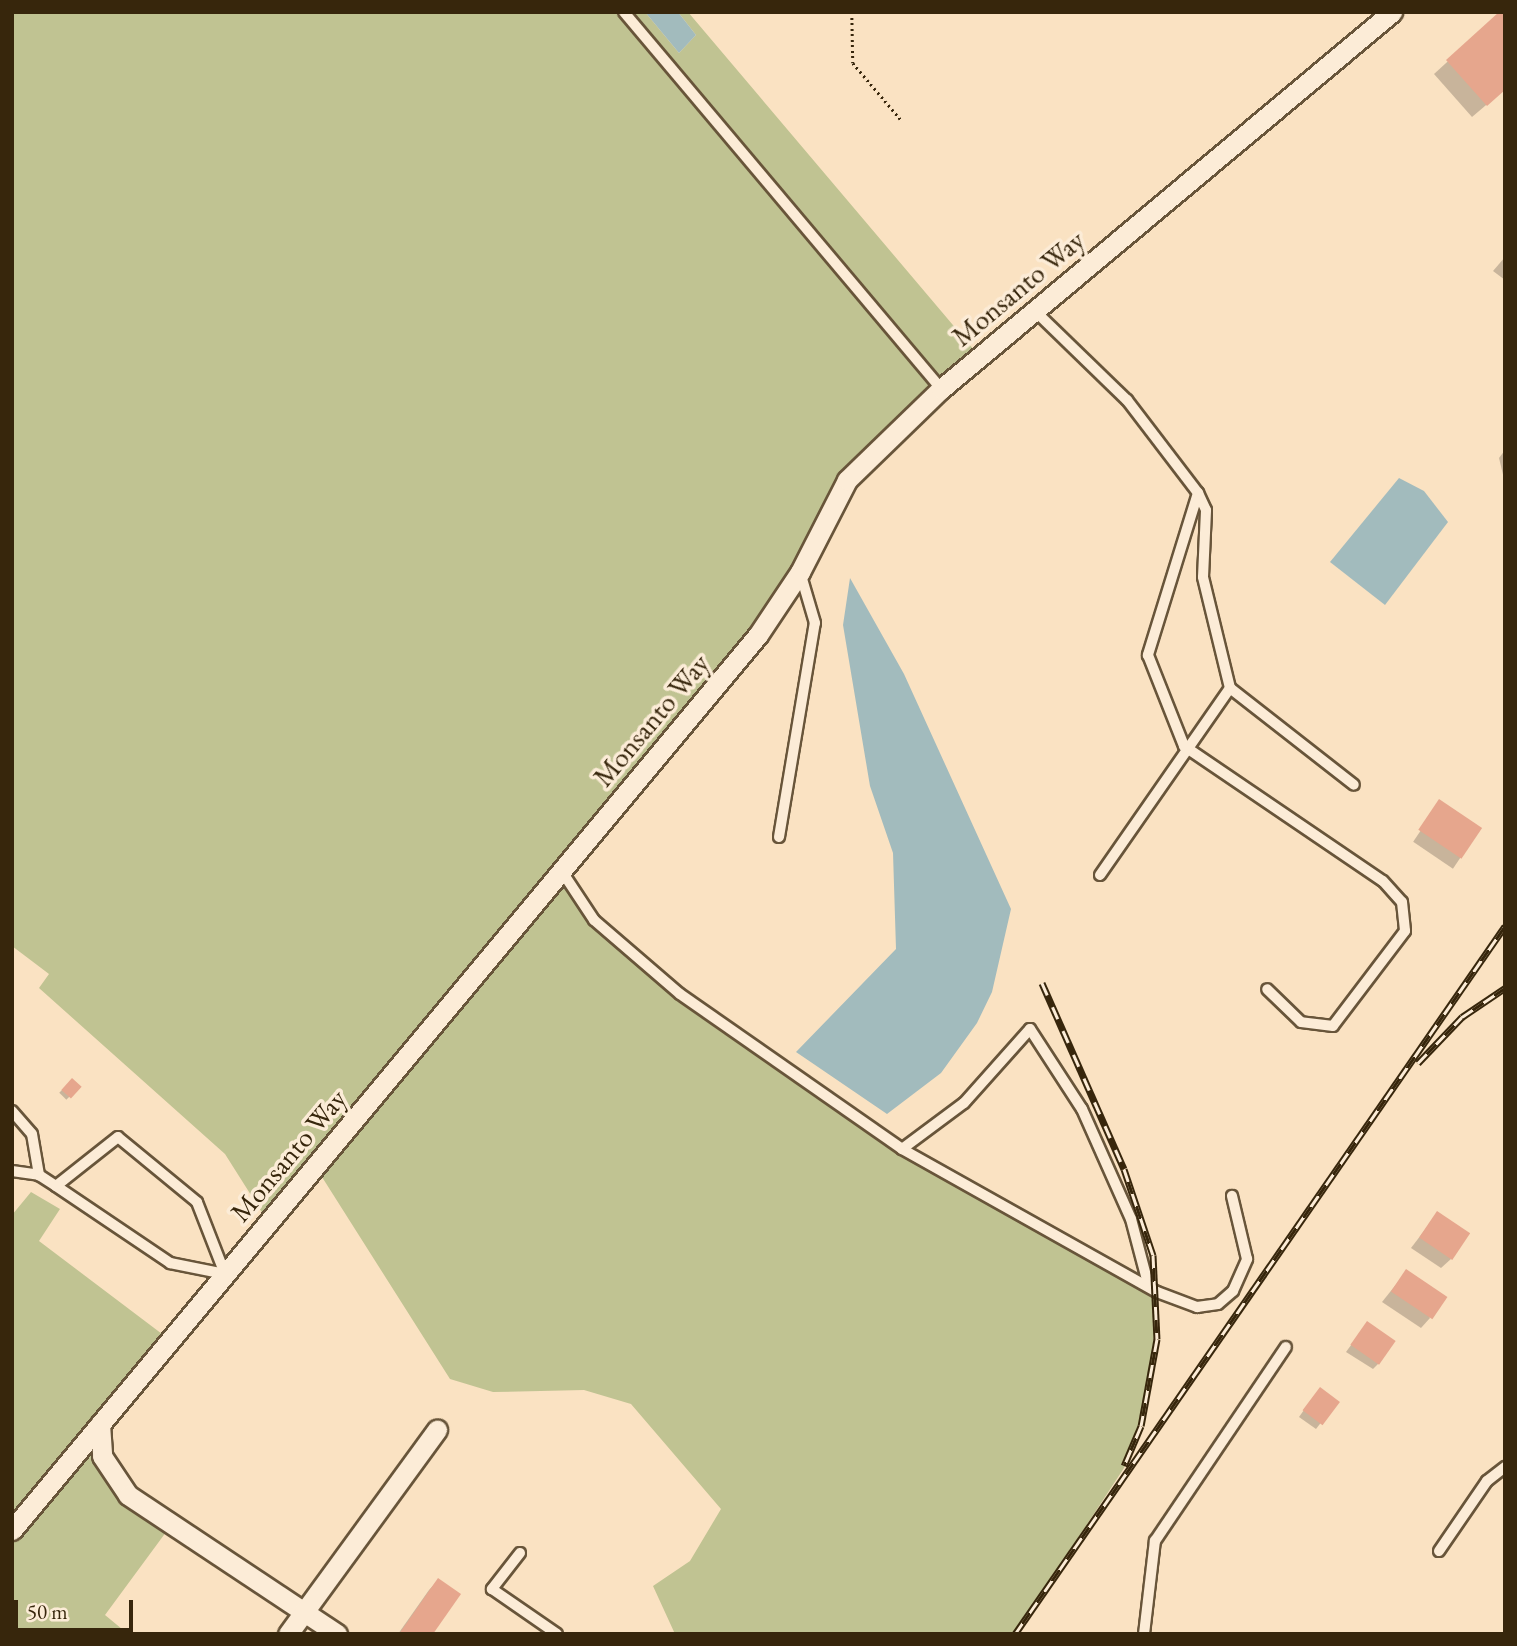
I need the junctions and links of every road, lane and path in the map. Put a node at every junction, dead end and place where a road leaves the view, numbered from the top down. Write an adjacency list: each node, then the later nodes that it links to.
1 (624, 12): 6 (lane)
2 (852, 12): 4 (path)
3 (1392, 12): 5 (street, Monsanto Way)
4 (902, 121)
5 (1035, 310): 6 (street, Monsanto Way); 7 (lane)
6 (941, 389): 8 (street, Monsanto Way)
7 (1198, 493): 9 (lane); 10 (lane)
8 (800, 572): 12 (lane); 13 (street, Monsanto Way)
9 (1230, 688): 10 (lane); 11 (lane)
10 (1184, 746): 14 (lane); 15 (lane)
11 (1354, 785)
12 (779, 837)
13 (561, 870): 17 (lane); 22 (street, Monsanto Way)
14 (1100, 875)
15 (1267, 989)
16 (12, 1111): 19 (lane)
17 (902, 1149): 23 (lane); 23 (lane)
18 (12, 1171): 19 (lane)
19 (39, 1175): 20 (lane)
20 (56, 1186): 22 (lane); 22 (lane)
21 (1232, 1196): 23 (lane)
22 (225, 1274): 25 (street, Monsanto Way)
23 (1149, 1287)
24 (1286, 1348): 35 (lane)
25 (100, 1424): 28 (street, Monsanto Way); 31 (street)
26 (437, 1430): 31 (street)
27 (1505, 1467): 29 (lane)
28 (12, 1530)
29 (1439, 1551)
30 (520, 1553): 34 (lane)
31 (303, 1611): 32 (street); 33 (street)
32 (288, 1634)
33 (337, 1634)
34 (557, 1634)
35 (1144, 1634)

